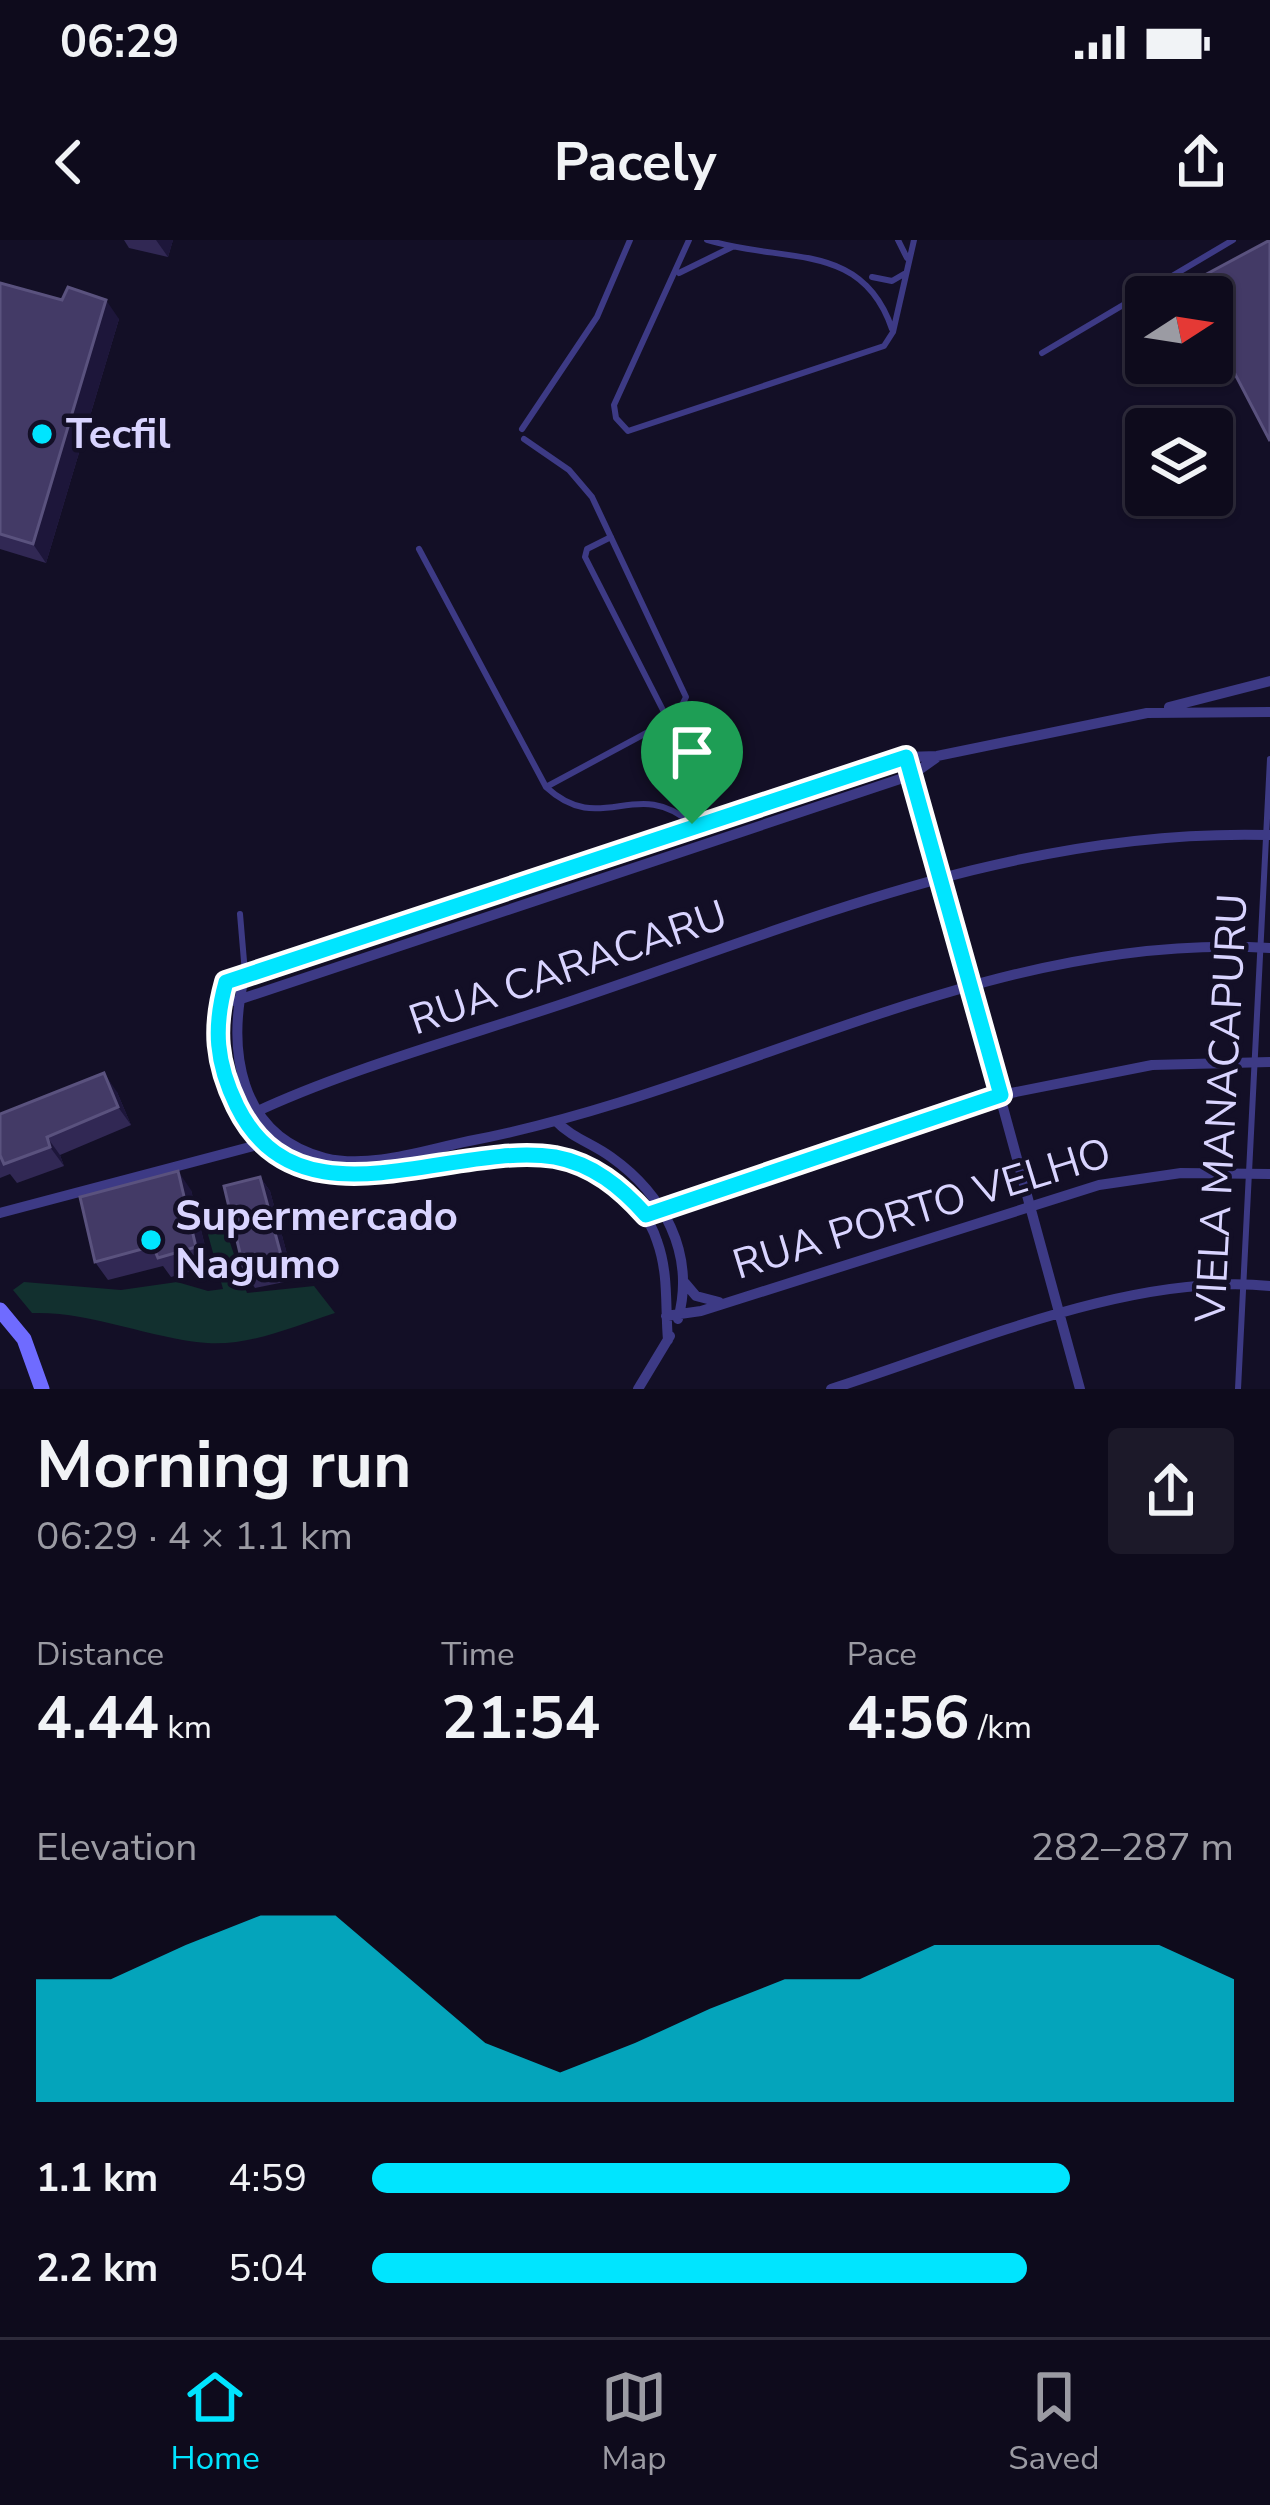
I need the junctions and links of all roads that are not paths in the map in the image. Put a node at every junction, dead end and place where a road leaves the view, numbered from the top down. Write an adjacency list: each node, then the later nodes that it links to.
1 (630, 240): 16 (lane)
2 (689, 240): 13 (lane)
3 (707, 240): 8 (lane)
4 (898, 240): 10 (lane)
5 (914, 240): 10 (lane)
6 (1233, 240): 15 (lane)
7 (796, 242): 8 (lane)
8 (735, 245): 13 (lane)
9 (844, 258): 11 (lane)
10 (908, 262): 12 (lane)
11 (864, 272): 12 (lane); 14 (lane)
12 (906, 273): 14 (lane)
13 (676, 275): 14 (lane)
14 (893, 332)
15 (1042, 352)
16 (522, 429)
17 (524, 440): 18 (lane)
18 (611, 537): 23 (lane); 23 (lane)
19 (418, 549): 28 (lane)
20 (1270, 681): 22 (street)
21 (1270, 712): 22 (street)
22 (1147, 713): 24 (street)
23 (669, 721): 28 (lane)
24 (938, 756): 25 (street); 27 (street)
25 (906, 757): 27 (street); 29 (street)
26 (1270, 759): 30 (lane, VIELA MANACAPURU)
27 (912, 776): 31 (street); 38 (street)
28 (546, 787): 29 (lane)
29 (692, 824): 35 (street)
30 (1268, 835): 31 (street, RUA CARACARU); 33 (lane, VIELA MANACAPURU)
31 (941, 876): 37 (street); 42 (street, RUA CARACARU)
32 (240, 914): 34 (lane)
33 (1266, 947): 37 (street); 40 (lane, VIELA MANACAPURU)
34 (242, 958): 35 (lane); 36 (lane)
35 (245, 973): 36 (street); 38 (street)
36 (226, 982): 39 (street)
37 (972, 987): 41 (street); 44 (street)
38 (238, 1000): 39 (street); 42 (street)
39 (220, 1004): 43 (street)
40 (1264, 1062): 41 (street); 47 (lane, VIELA MANACAPURU)
41 (1001, 1095): 49 (street); 50 (street)
42 (259, 1111): 43 (street, RUA CARACARU); 45 (street)
43 (243, 1118): 46 (street)
44 (556, 1120): 45 (street); 50 (street)
45 (278, 1135): 46 (street)
46 (263, 1144): 51 (street); 52 (street)
47 (1248, 1173): 48 (street, RUA PORTO VELHO); 49 (street, RUA PORTO VELHO); 54 (lane, VIELA MANACAPURU)
48 (1270, 1174)
49 (1031, 1204): 56 (street, RUA PORTO VELHO); 59 (street)
50 (663, 1206): 52 (street); 53 (street)
51 (0, 1214)
52 (646, 1215): 58 (street)
53 (682, 1280): 56 (street); 58 (street)
54 (1242, 1283): 55 (street); 59 (street); 64 (lane, VIELA MANACAPURU)
55 (1270, 1286)
56 (722, 1303): 58 (street, RUA PORTO VELHO)
57 (0, 1310): 60 (street)
58 (673, 1316): 61 (street)
59 (1061, 1316): 62 (street); 63 (street)
60 (41, 1389)
61 (639, 1389)
62 (831, 1389)
63 (1080, 1389)
64 (1238, 1389)

